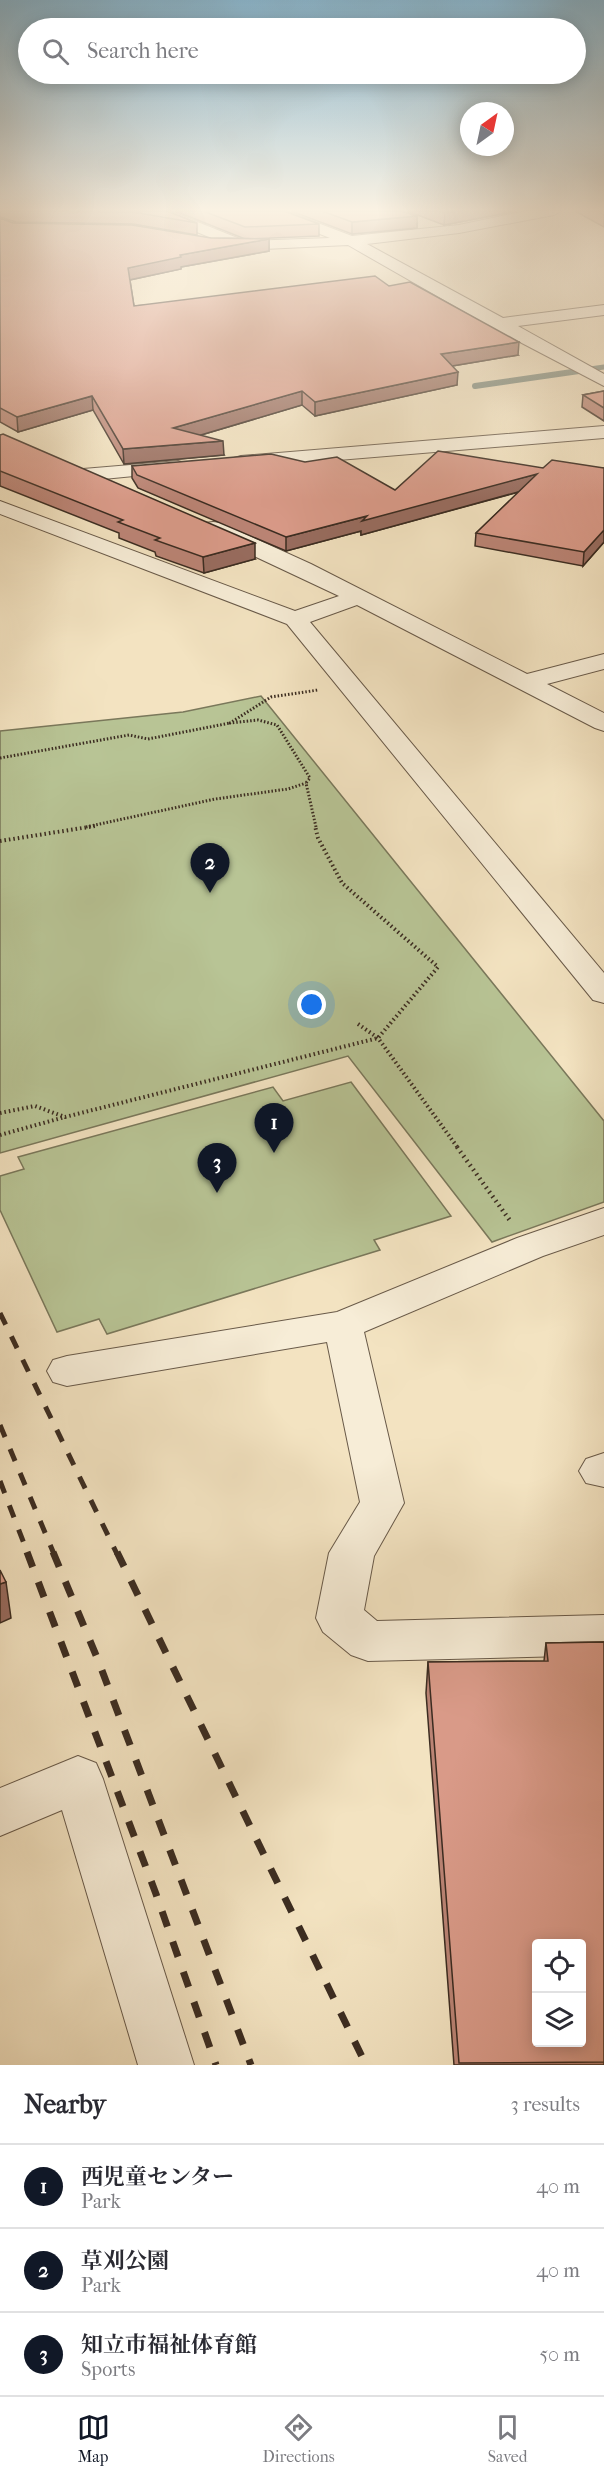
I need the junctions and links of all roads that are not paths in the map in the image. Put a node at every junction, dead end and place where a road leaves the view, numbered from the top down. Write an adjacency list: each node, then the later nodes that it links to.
1 (469, 307): 3 (street)
2 (604, 310): 3 (street)
3 (499, 324): 4 (street)
4 (604, 381)
5 (604, 432): 6 (street)
6 (224, 463)
7 (200, 465): 8 (street)
8 (126, 493)
9 (0, 507): 12 (street)
10 (192, 520): 11 (street)
11 (359, 597): 12 (street); 14 (street)
12 (295, 619): 16 (street)
13 (604, 661): 14 (street)
14 (526, 682): 15 (street)
15 (604, 723)
16 (604, 993)
17 (604, 1221): 18 (street)
18 (343, 1325): 19 (street); 20 (street)
19 (67, 1371)
20 (604, 1635)
21 (0, 1812): 22 (street)
22 (165, 2065)

